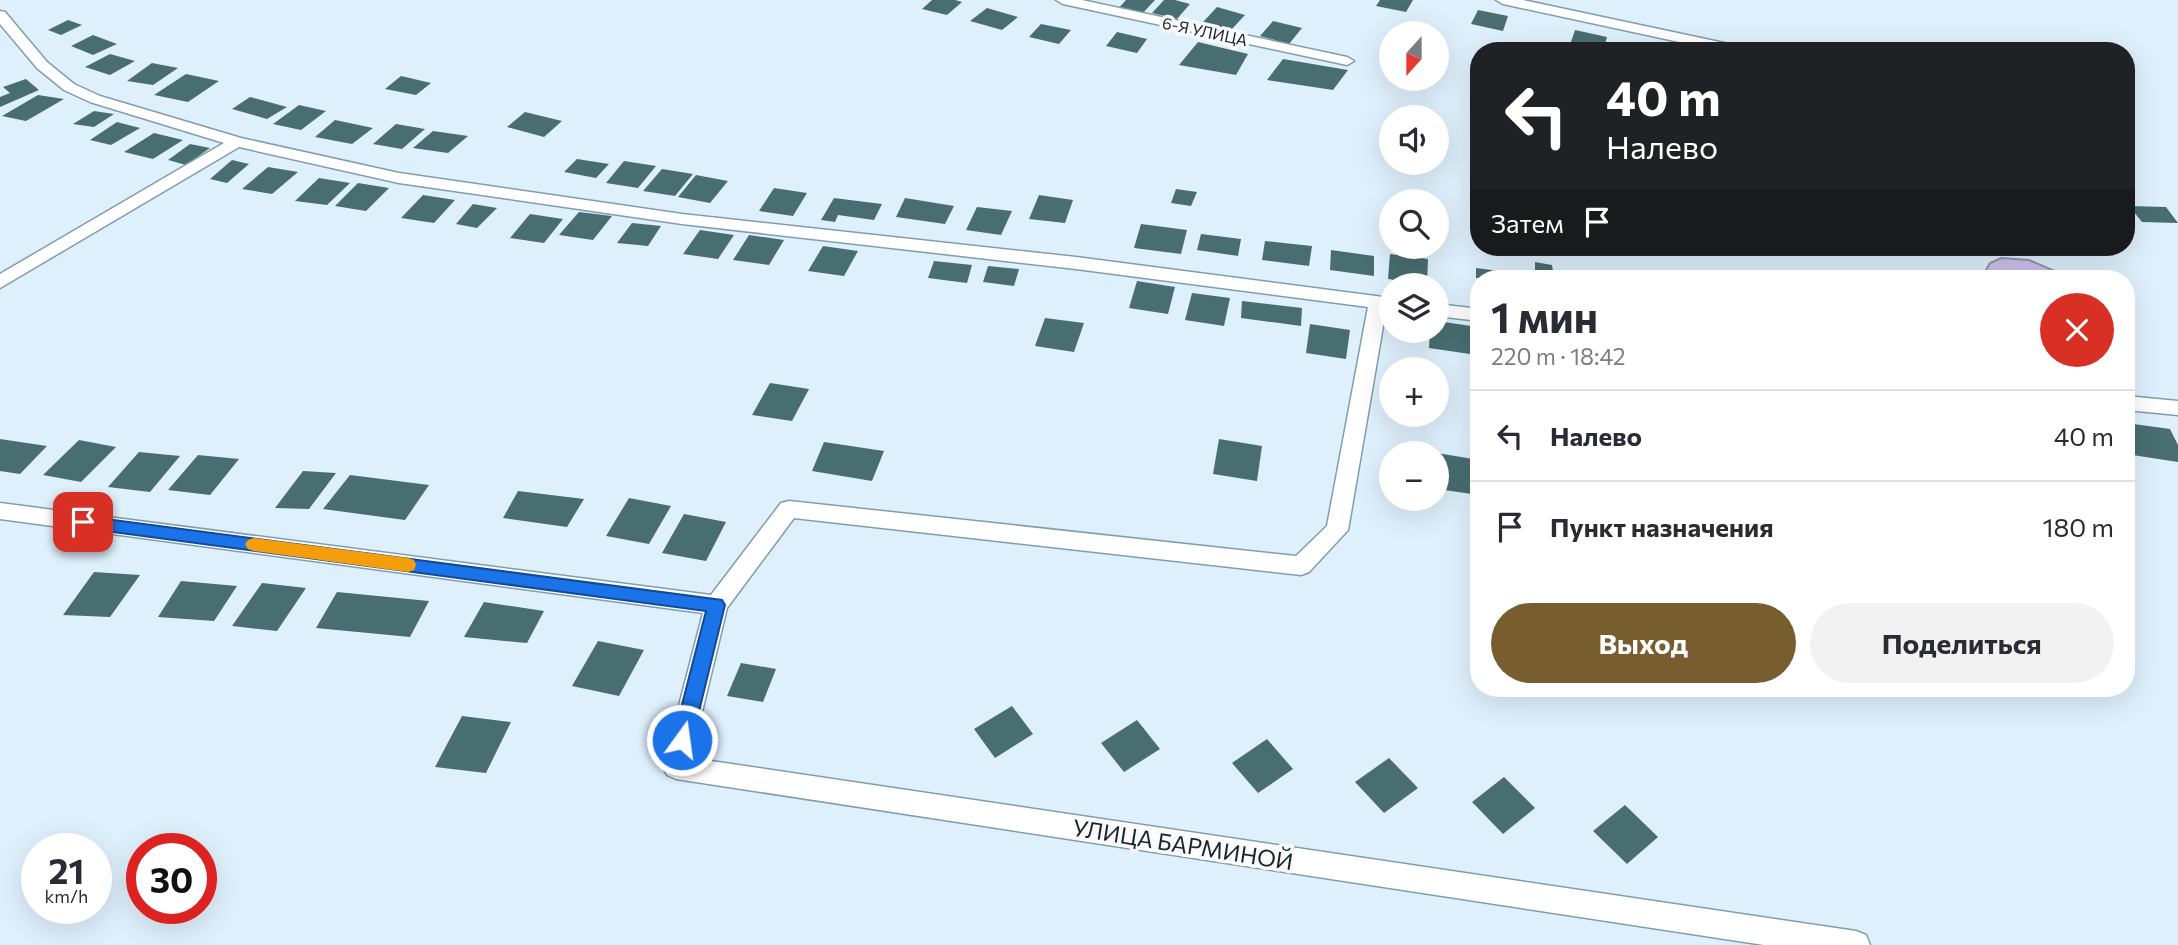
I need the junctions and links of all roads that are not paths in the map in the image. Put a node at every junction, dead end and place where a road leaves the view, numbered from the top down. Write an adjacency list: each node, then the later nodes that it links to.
1 (1063, 0): 5 (street, 6-Я УЛИЦА)
2 (1503, 0): 4 (street)
3 (0, 15): 6 (street)
4 (1701, 42)
5 (1348, 61)
6 (237, 142): 7 (street); 8 (street)
7 (0, 282)
8 (1379, 302)
9 (1449, 311): 10 (street)
10 (1470, 314)
11 (1379, 331): 15 (street)
12 (2135, 404): 13 (street)
13 (2178, 408)
14 (0, 511): 15 (street)
15 (716, 605): 16 (street, УЛИЦА БАРМИНОЙ)
16 (1856, 945)

